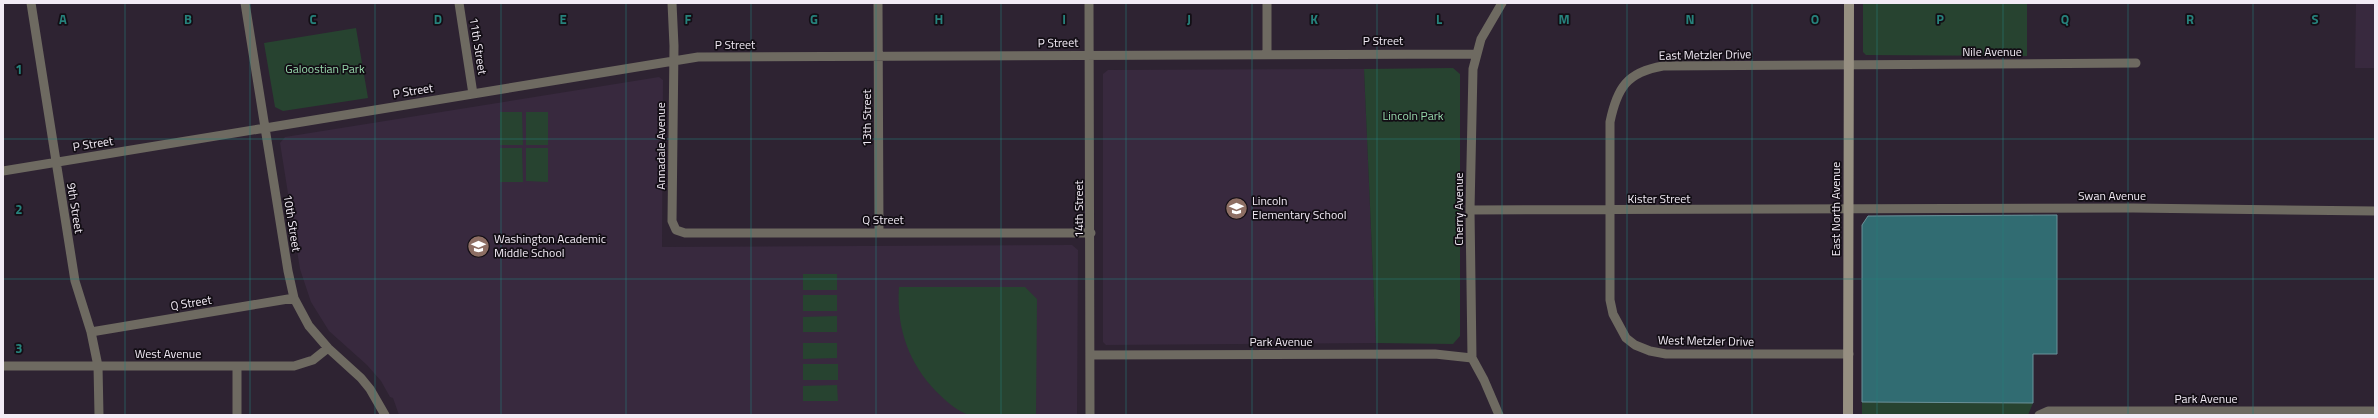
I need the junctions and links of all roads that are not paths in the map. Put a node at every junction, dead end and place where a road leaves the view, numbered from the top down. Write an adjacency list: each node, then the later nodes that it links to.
1 (30, 3): 19 (street, 9th Street)
2 (245, 3): 18 (street, 10th Street)
3 (459, 3): 17 (street, 11th Street)
4 (672, 3): 14 (street, Annadale Avenue)
5 (878, 3): 13 (street, 13th Street)
6 (1089, 3): 10 (street, 14th Street)
7 (1267, 3): 11 (street)
8 (1502, 3): 12 (street, Cherry Avenue)
9 (1848, 3): 16 (street, East North Avenue)
10 (1090, 54): 11 (street, P Street); 13 (street, P Street); 27 (street, 14th Street)
11 (1267, 54): 12 (street, P Street)
12 (1476, 54): 22 (street, Cherry Avenue)
13 (879, 56): 14 (street, P Street); 26 (street, 13th Street)
14 (673, 60): 17 (street, P Street); 25 (street, Annadale Avenue)
15 (2136, 63): 16 (street, Nile Avenue)
16 (1849, 65): 21 (street, East North Avenue); 23 (street, East Metzler Drive)
17 (474, 94): 18 (street, P Street)
18 (265, 128): 19 (street, P Street); 28 (street, 10th Street)
19 (56, 162): 20 (street, P Street); 29 (street, 9th Street)
20 (3, 171)
21 (1848, 208): 23 (street, Kister Street); 24 (street, Swan Avenue); 31 (street, East North Avenue)
22 (1470, 210): 23 (street, Kister Street); 33 (street, Cherry Avenue)
23 (1610, 210): 31 (street, West Metzler Drive)
24 (2375, 211)
25 (676, 230): 26 (street, Q Street)
26 (879, 232): 27 (street, Q Street)
27 (1091, 233): 32 (street, 14th Street)
28 (294, 298): 29 (street, Q Street); 30 (street, 10th Street)
29 (91, 332): 35 (street, 9th Street)
30 (328, 348): 36 (street, West Avenue); 42 (street, 10th Street)
31 (1849, 354): 45 (street, East North Avenue)
32 (1090, 355): 33 (street, Park Avenue); 43 (street, 14th Street)
33 (1472, 358): 44 (street, Cherry Avenue)
34 (3, 366): 35 (street, West Avenue)
35 (98, 366): 36 (street, West Avenue); 40 (street, 9th Street)
36 (237, 366): 41 (street)
37 (2148, 413): 38 (street, Park Avenue); 46 (street, Park Avenue)
38 (2262, 413): 39 (street, Park Avenue)
39 (2374, 413)
40 (99, 415)
41 (237, 415)
42 (385, 415)
43 (1090, 415)
44 (1499, 415)
45 (1848, 415)
46 (2039, 415)

